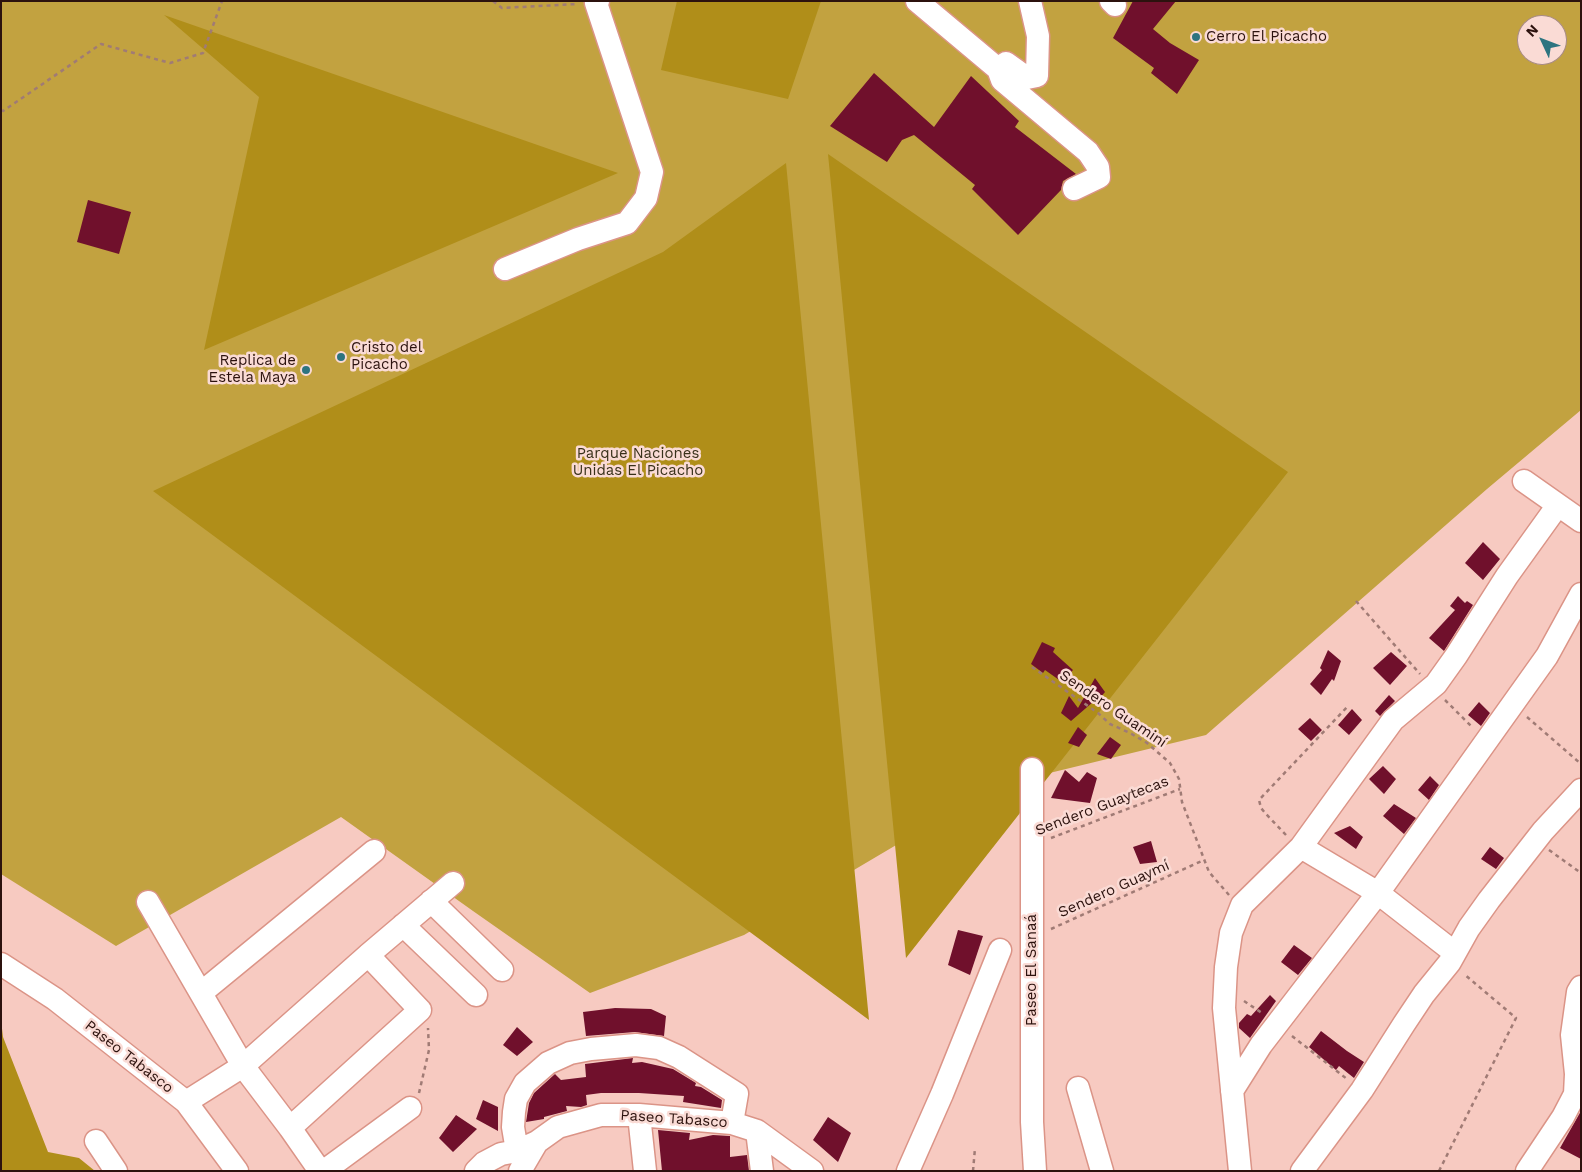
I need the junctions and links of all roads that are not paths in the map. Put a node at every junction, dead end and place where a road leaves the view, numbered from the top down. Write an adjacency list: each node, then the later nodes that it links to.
1 (917, 1): 4 (street)
2 (1030, 1): 4 (street)
3 (597, 2): 6 (street)
4 (998, 69): 5 (street)
5 (1074, 189)
6 (505, 269)
7 (1524, 481): 8 (street)
8 (1558, 505): 9 (street); 13 (street)
9 (1581, 521)
10 (1581, 594): 16 (street)
11 (1032, 769): 47 (street, Paseo El Sanaá)
12 (1581, 790): 22 (street)
13 (1301, 847): 16 (street); 30 (street)
14 (374, 851): 26 (street)
15 (453, 882): 17 (street)
16 (1378, 893): 22 (street); 30 (street)
17 (431, 901): 19 (street); 24 (street)
18 (148, 902): 26 (street)
19 (403, 925): 21 (street); 27 (street)
20 (1000, 950): 46 (street)
21 (368, 955): 28 (street); 35 (street)
22 (1452, 957): 50 (street)
23 (1, 964): 31 (street, Paseo Tabasco)
24 (502, 970)
25 (1581, 987): 51 (street)
26 (201, 993): 28 (street)
27 (476, 995)
28 (243, 1066): 31 (street); 35 (street)
29 (1078, 1088): 48 (street)
30 (1232, 1091): 49 (street)
31 (186, 1102): 40 (street, Paseo Tabasco)
32 (410, 1108): 41 (street)
33 (639, 1115): 34 (street, Paseo Tabasco); 38 (street, Paseo Tabasco); 43 (street)
34 (732, 1123): 36 (street, Paseo Tabasco); 38 (street)
35 (290, 1128): 41 (street)
36 (757, 1131): 44 (street); 45 (street, Paseo Tabasco)
37 (96, 1142): 39 (street)
38 (525, 1155): 42 (street, Paseo Tabasco)
39 (116, 1171)
40 (237, 1171)
41 (322, 1171)
42 (476, 1171)
43 (645, 1171)
44 (762, 1171)
45 (812, 1171)
46 (908, 1171)
47 (1035, 1171)
48 (1102, 1171)
49 (1240, 1171)
50 (1302, 1171)
51 (1527, 1171)

